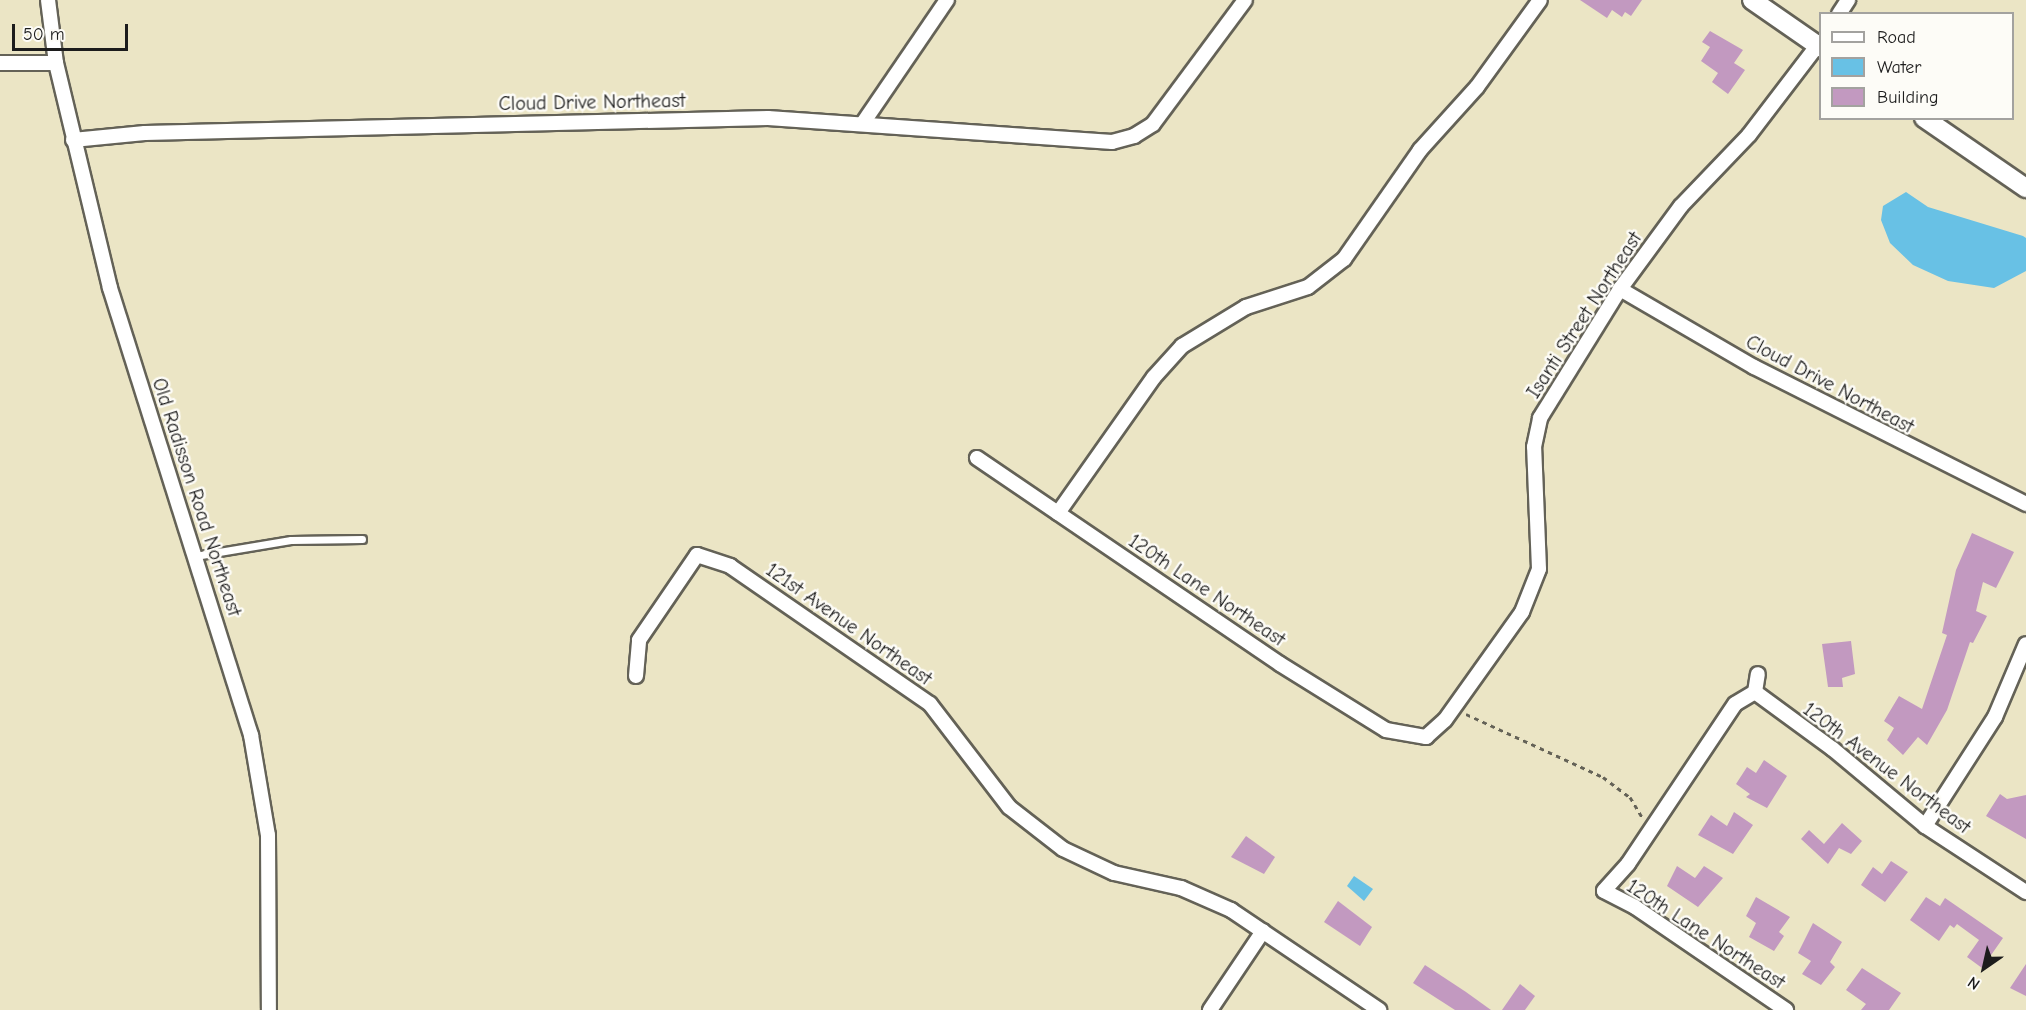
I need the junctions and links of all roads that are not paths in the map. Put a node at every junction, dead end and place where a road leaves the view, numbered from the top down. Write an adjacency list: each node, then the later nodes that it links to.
1 (48, 0): 9 (street, Old Radisson Road Northeast)
2 (947, 0): 11 (street)
3 (1245, 0): 11 (street, Cloud Drive Northeast)
4 (1540, 0): 17 (street)
5 (1752, 0): 6 (street)
6 (1819, 44)
7 (1819, 46): 14 (street, Isanti Street Northeast)
8 (0, 63): 9 (street)
9 (56, 63): 12 (street, Old Radisson Road Northeast)
10 (1927, 120): 13 (street)
11 (863, 123): 12 (street, Cloud Drive Northeast)
12 (73, 140): 19 (street, Old Radisson Road Northeast)
13 (2026, 188)
14 (1620, 289): 16 (street, Cloud Drive Northeast); 24 (street, Isanti Street Northeast)
15 (977, 458): 17 (street, 120th Lane Northeast)
16 (2026, 504)
17 (1058, 513): 24 (street, 120th Lane Northeast)
18 (362, 539): 19 (lane)
19 (195, 556): 28 (street, Old Radisson Road Northeast)
20 (2026, 644): 25 (street)
21 (1758, 674): 23 (street)
22 (636, 676): 27 (street, 121st Avenue Northeast)
23 (1755, 692): 25 (street, 120th Avenue Northeast); 31 (street, 120th Lane Northeast)
24 (1423, 736)
25 (1925, 826): 26 (street, 120th Avenue Northeast)
26 (2026, 892)
27 (1263, 931): 29 (street); 30 (street, 121st Avenue Northeast)
28 (269, 1010)
29 (1209, 1010)
30 (1379, 1010)
31 (1786, 1010)

